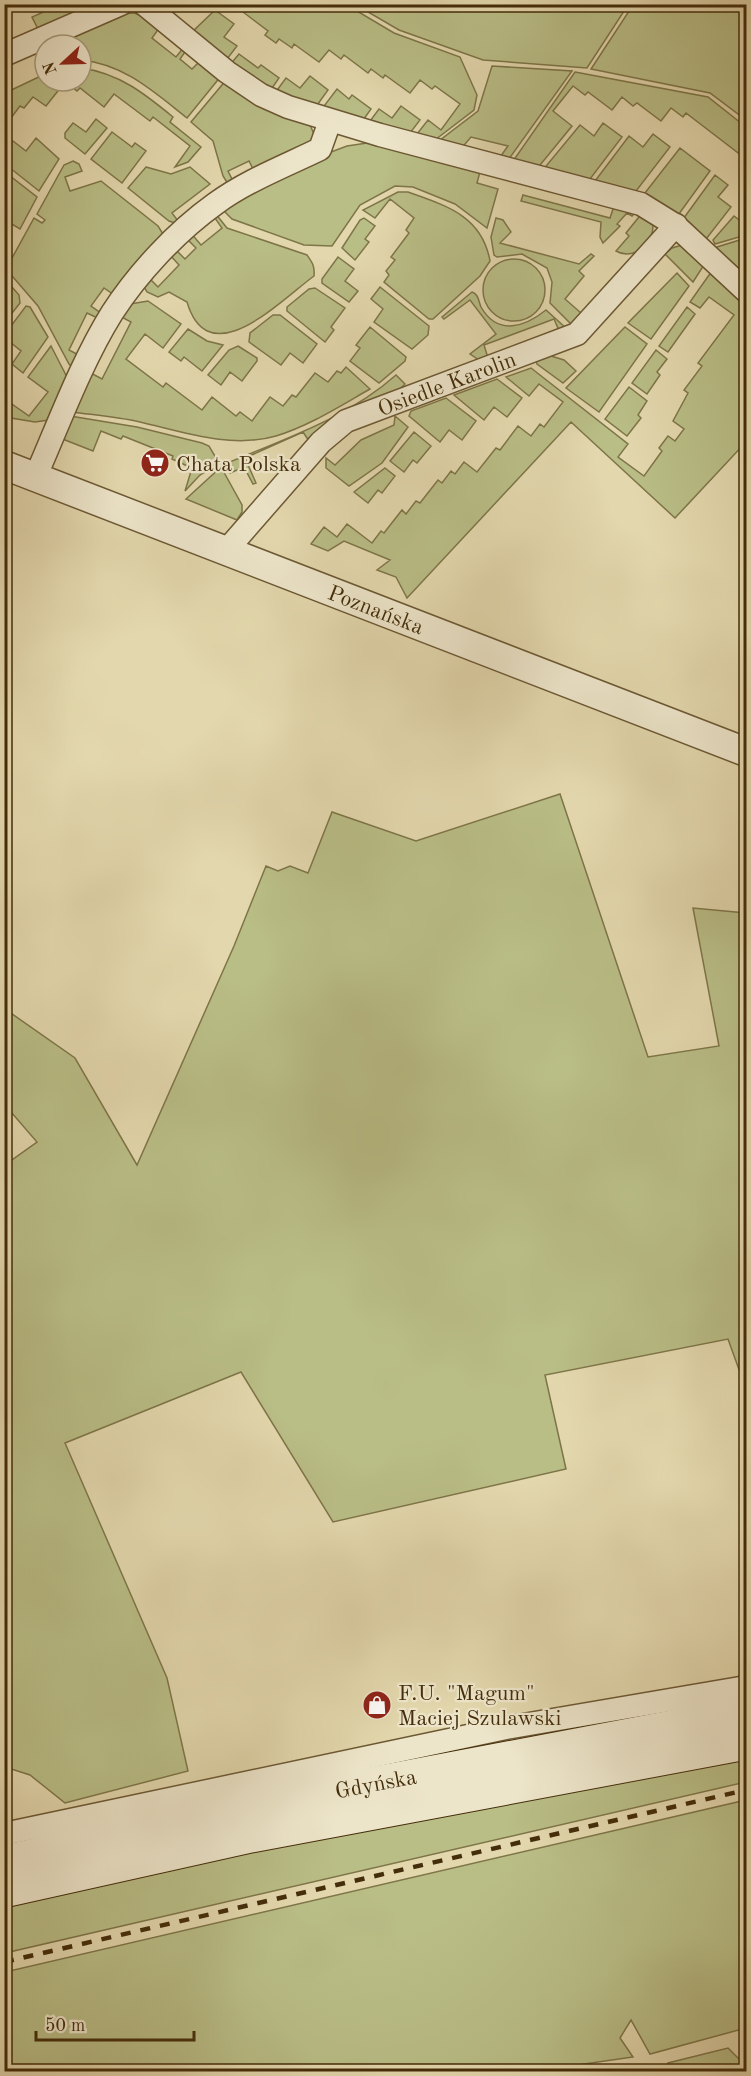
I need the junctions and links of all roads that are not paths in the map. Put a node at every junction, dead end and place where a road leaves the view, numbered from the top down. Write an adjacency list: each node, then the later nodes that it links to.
1 (121, 4): 3 (street)
2 (144, 4): 4 (street)
3 (4, 55)
4 (330, 121): 5 (street); 8 (street)
5 (676, 225): 6 (street); 9 (street, Osiedle Karolin)
6 (747, 291)
7 (4, 465): 8 (street, Poznańska)
8 (35, 478): 9 (street, Poznańska)
9 (225, 552): 10 (street, Poznańska)
10 (747, 753)
11 (747, 1687): 14 (street)
12 (747, 1713): 15 (main road, Gdyńska)
13 (747, 1743): 16 (main road, Gdyńska)
14 (4, 1834)
15 (4, 1862)
16 (4, 1891)

